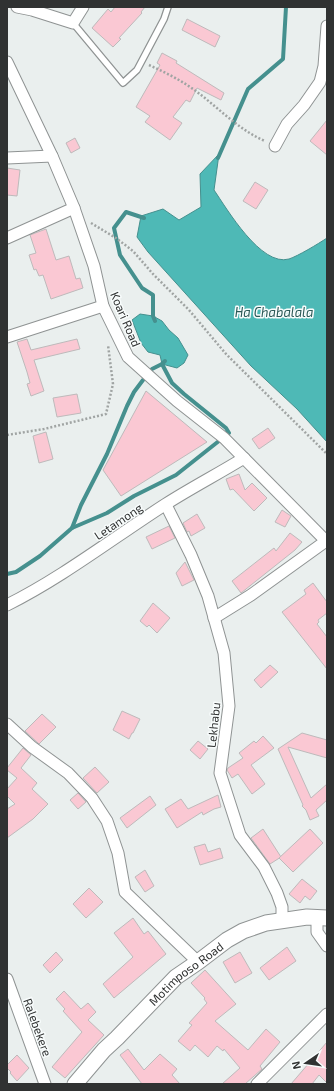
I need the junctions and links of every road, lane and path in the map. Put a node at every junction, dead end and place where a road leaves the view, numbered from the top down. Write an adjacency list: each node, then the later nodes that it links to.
1 (17, 7): 4 (street)
2 (83, 7): 4 (street)
3 (168, 7): 7 (lane)
4 (73, 23): 7 (lane)
5 (327, 26): 8 (street)
6 (7, 62): 10 (street, Koari Road)
7 (142, 62): 9 (path)
8 (325, 67): 9 (street)
9 (275, 146)
10 (52, 156): 11 (street); 12 (street, Koari Road)
11 (7, 158)
12 (74, 208): 13 (street, Koari Road); 14 (street)
13 (80, 223): 15 (street, Koari Road); 19 (path)
14 (7, 238)
15 (103, 306): 16 (street, Koari Road); 17 (street)
16 (117, 336): 18 (path); 20 (street, Koari Road)
17 (7, 337)
18 (7, 435)
19 (327, 454)
20 (244, 458): 21 (street, Letamong); 22 (street, Koari Road)
21 (166, 505): 23 (street, Letamong); 24 (street, Lekhabu)
22 (326, 541): 24 (street)
23 (7, 605)
24 (214, 618): 27 (street, Lekhabu)
25 (7, 724): 29 (street)
26 (322, 918): 27 (street, Motimposo Road); 28 (street)
27 (282, 920): 29 (street, Motimposo Road)
28 (327, 946)
29 (198, 962): 33 (street, Motimposo Road)
30 (7, 979): 32 (street, Ralebekere)
31 (327, 1014): 34 (street)
32 (46, 1084)
33 (75, 1084)
34 (256, 1084)

